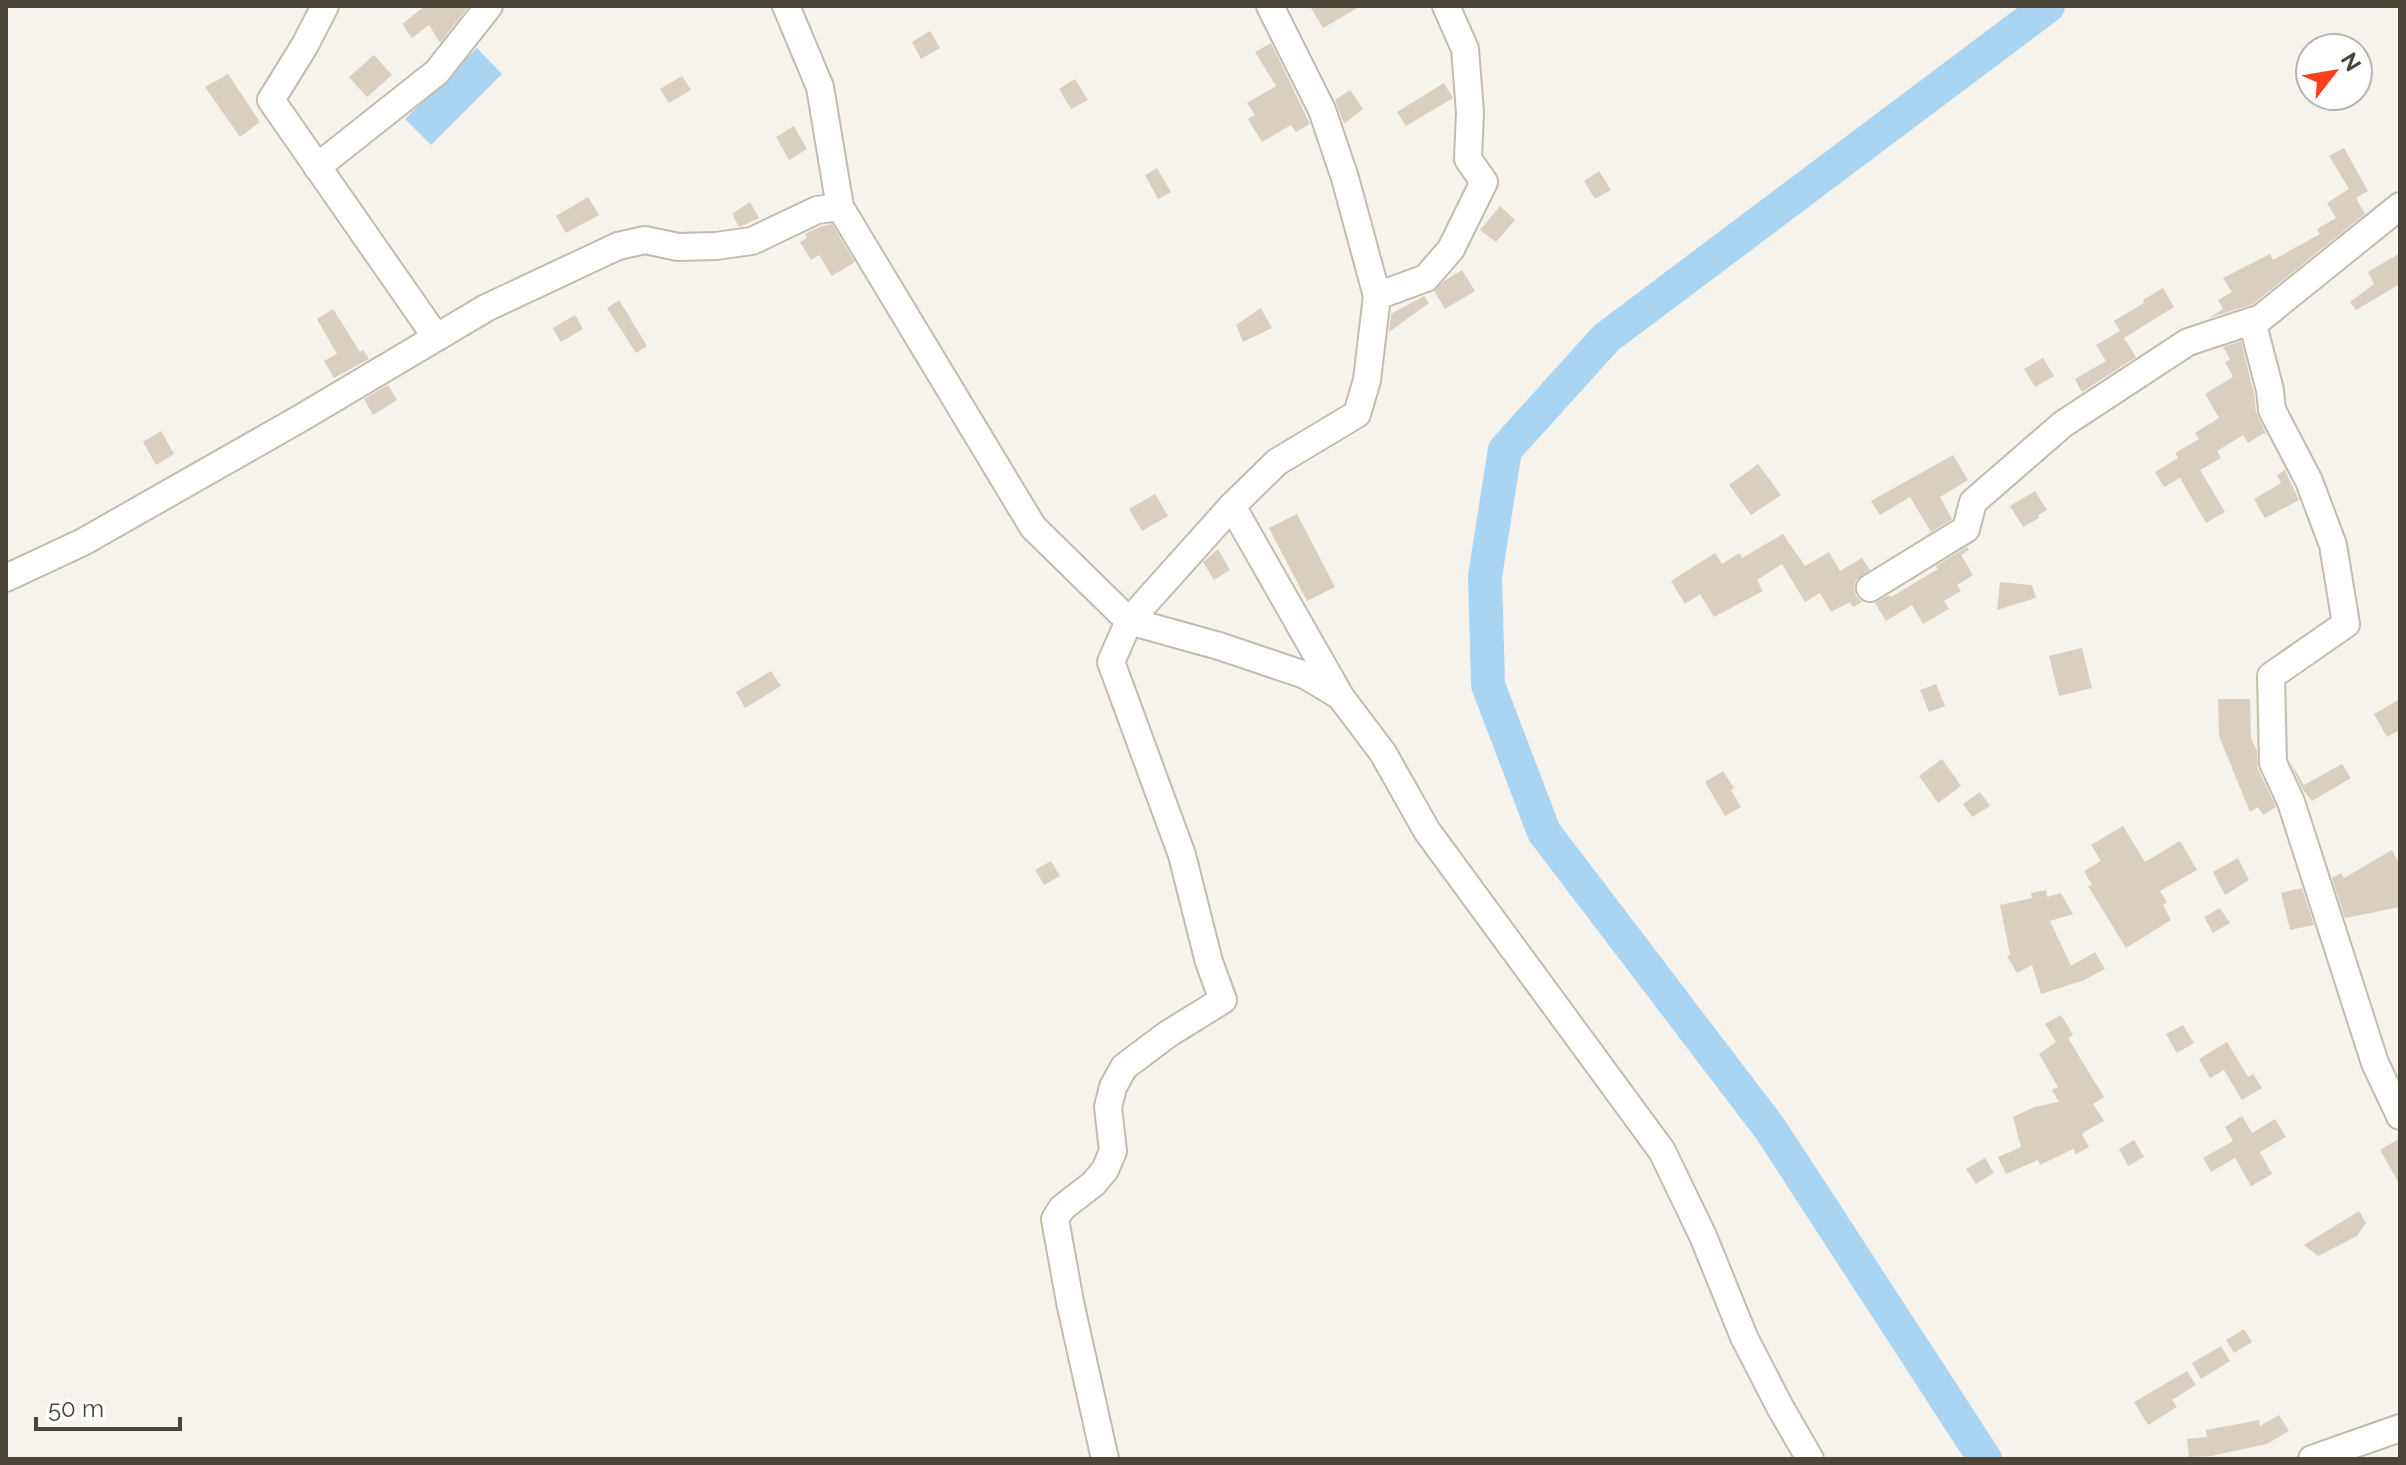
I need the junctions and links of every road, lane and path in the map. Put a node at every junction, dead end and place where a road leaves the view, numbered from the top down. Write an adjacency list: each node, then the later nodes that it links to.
1 (325, 6): 6 (street)
2 (489, 6): 6 (street)
3 (786, 6): 8 (street)
4 (1270, 6): 9 (street)
5 (1446, 6): 9 (street)
6 (317, 167): 11 (street)
7 (2400, 206): 10 (street)
8 (840, 207): 11 (street); 15 (street)
9 (1377, 296): 12 (street)
10 (2252, 321): 14 (street); 17 (street)
11 (436, 337): 13 (street)
12 (1232, 506): 15 (street); 16 (street)
13 (6, 578)
14 (1870, 588)
15 (1129, 621): 16 (street); 19 (street)
16 (1340, 696): 20 (street)
17 (2400, 1116)
18 (2400, 1428): 21 (street)
19 (1105, 1459)
20 (1810, 1459)
21 (2312, 1459)

